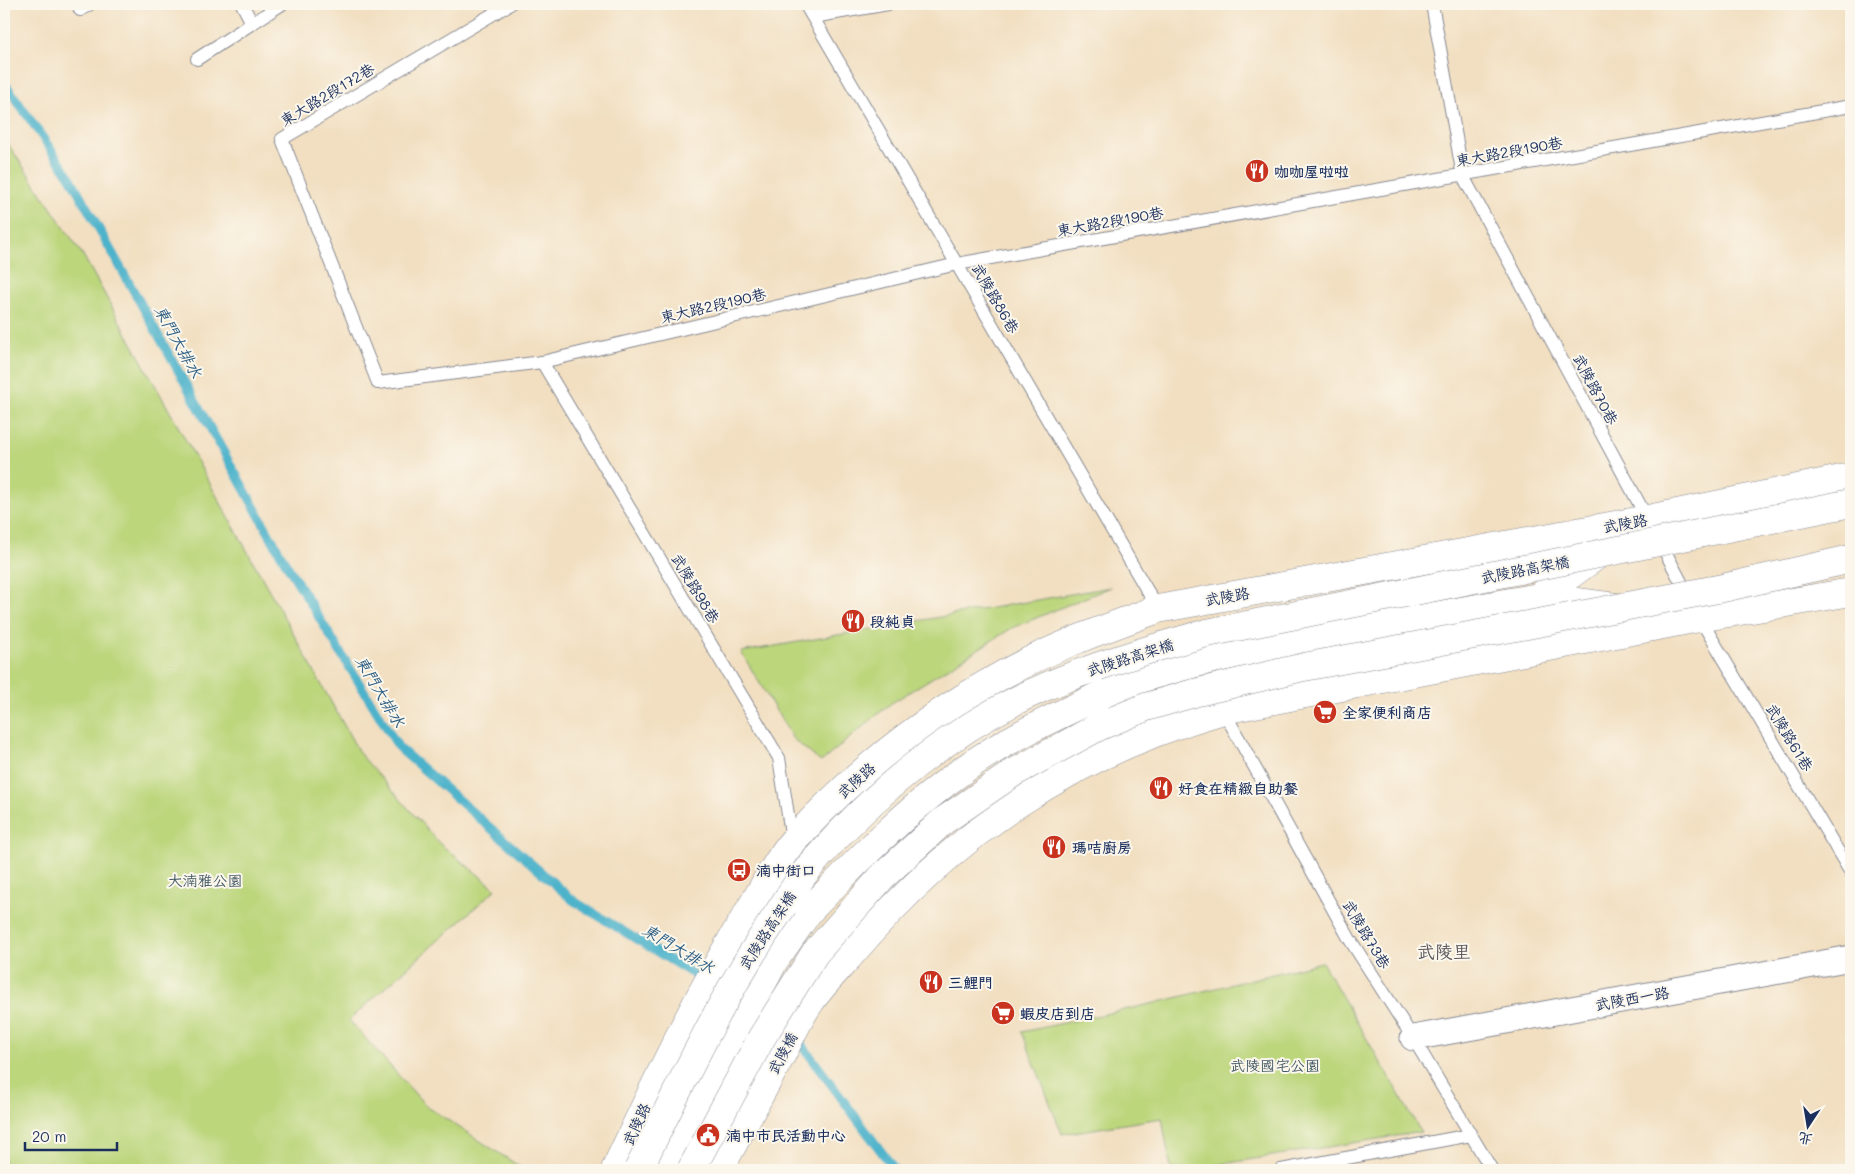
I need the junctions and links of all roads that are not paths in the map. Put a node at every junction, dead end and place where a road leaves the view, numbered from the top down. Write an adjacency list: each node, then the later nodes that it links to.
1 (242, 4): 8 (lane)
2 (282, 4): 8 (lane)
3 (805, 4): 7 (lane, 武陵路86巷)
4 (888, 4): 7 (lane)
5 (1432, 4): 11 (lane, 武陵路70巷)
6 (506, 5): 14 (lane, 東大路2段172巷)
7 (813, 17): 12 (lane, 武陵路86巷)
8 (252, 23): 9 (lane)
9 (197, 59)
10 (1851, 106): 11 (lane, 東大路2段190巷)
11 (1462, 176): 12 (lane, 東大路2段190巷); 17 (lane, 武陵路70巷)
12 (957, 264): 13 (lane, 東大路2段190巷); 21 (lane, 武陵路86巷)
13 (542, 362): 14 (lane, 東大路2段190巷); 24 (lane, 武陵路98巷)
14 (378, 383)
15 (1851, 477): 17 (main road, 武陵路)
16 (1851, 503): 32 (main road, 武陵路高架橋, bridge)
17 (1648, 519): 20 (main road); 21 (main road, 武陵路); 22 (lane, 武陵路70巷)
18 (1851, 559): 34 (main road, bridge)
19 (1851, 592): 22 (main road)
20 (1539, 597): 22 (main road); 33 (main road, bridge)
21 (1158, 609): 24 (main road, 武陵路)
22 (1700, 618): 23 (main road); 25 (lane, 武陵路61巷)
23 (1223, 710): 27 (main road); 29 (lane, 武陵路73巷)
24 (792, 842): 26 (main road); 31 (main road, 武陵路)
25 (1851, 873)
26 (786, 874): 27 (street); 33 (main road)
27 (864, 939): 35 (main road, 武陵橋)
28 (1851, 958): 29 (street, 武陵西一路)
29 (1413, 1038): 30 (lane, 武陵路73巷)
30 (1471, 1135): 36 (lane); 37 (lane, 武陵路73巷)
31 (615, 1170)
32 (638, 1170)
33 (664, 1170)
34 (691, 1170)
35 (719, 1170)
36 (1281, 1170)
37 (1492, 1170)

